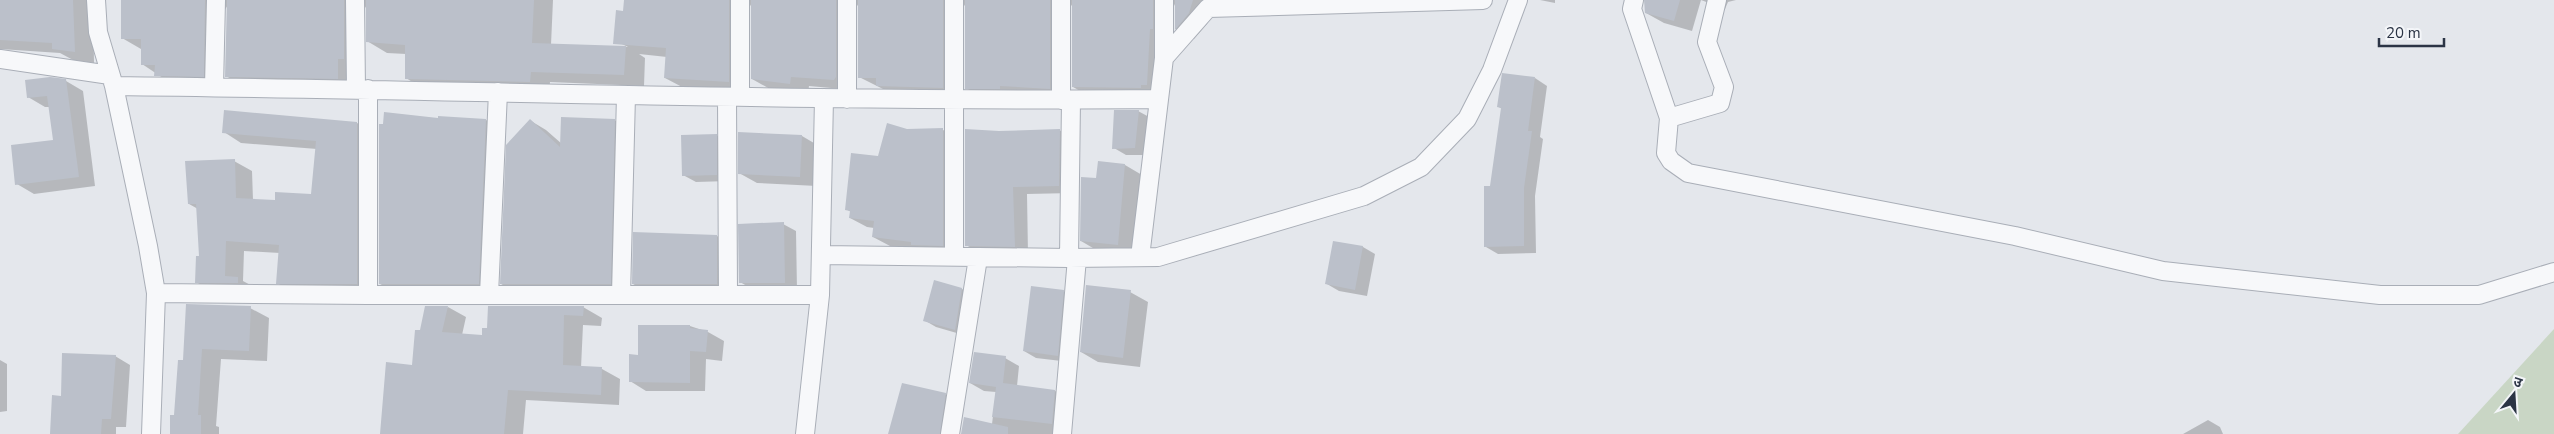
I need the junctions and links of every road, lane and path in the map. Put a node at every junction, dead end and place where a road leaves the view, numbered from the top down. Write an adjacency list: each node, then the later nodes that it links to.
1 (96, 0): 18 (street)
2 (216, 0): 19 (street)
3 (355, 0): 20 (street)
4 (740, 0): 23 (street)
5 (847, 0): 25 (street)
6 (954, 0): 26 (street)
7 (1061, 0): 28 (street)
8 (1164, 0): 16 (street)
9 (1483, 0): 10 (street); 14 (street)
10 (1490, 0)
11 (1518, 0): 32 (street)
12 (1634, 0): 29 (street)
13 (1717, 0): 29 (street)
14 (1377, 2): 15 (street)
15 (1271, 3): 16 (street)
16 (1164, 58): 27 (street)
17 (0, 59): 18 (street)
18 (112, 81): 19 (street); 36 (street)
19 (214, 87): 20 (street)
20 (362, 89): 21 (street); 37 (street)
21 (498, 92): 22 (street); 38 (street)
22 (626, 94): 23 (street); 39 (street)
23 (733, 97): 24 (street); 40 (street)
24 (824, 98): 25 (street); 30 (street)
25 (847, 99): 26 (street)
26 (953, 99): 28 (street); 31 (street)
27 (1159, 99): 28 (street); 32 (street)
28 (1066, 100): 34 (street)
29 (1669, 118): 35 (street)
30 (821, 255): 31 (street); 41 (street)
31 (954, 256): 33 (street)
32 (1140, 257): 34 (street)
33 (978, 258): 34 (street); 44 (street)
34 (1073, 258): 45 (street)
35 (2554, 272)
36 (156, 294): 37 (street); 42 (street)
37 (368, 295): 38 (street)
38 (490, 295): 39 (street)
39 (621, 295): 40 (street)
40 (728, 295): 41 (street)
41 (820, 295): 43 (street)
42 (151, 434)
43 (805, 434)
44 (950, 434)
45 (1062, 434)

